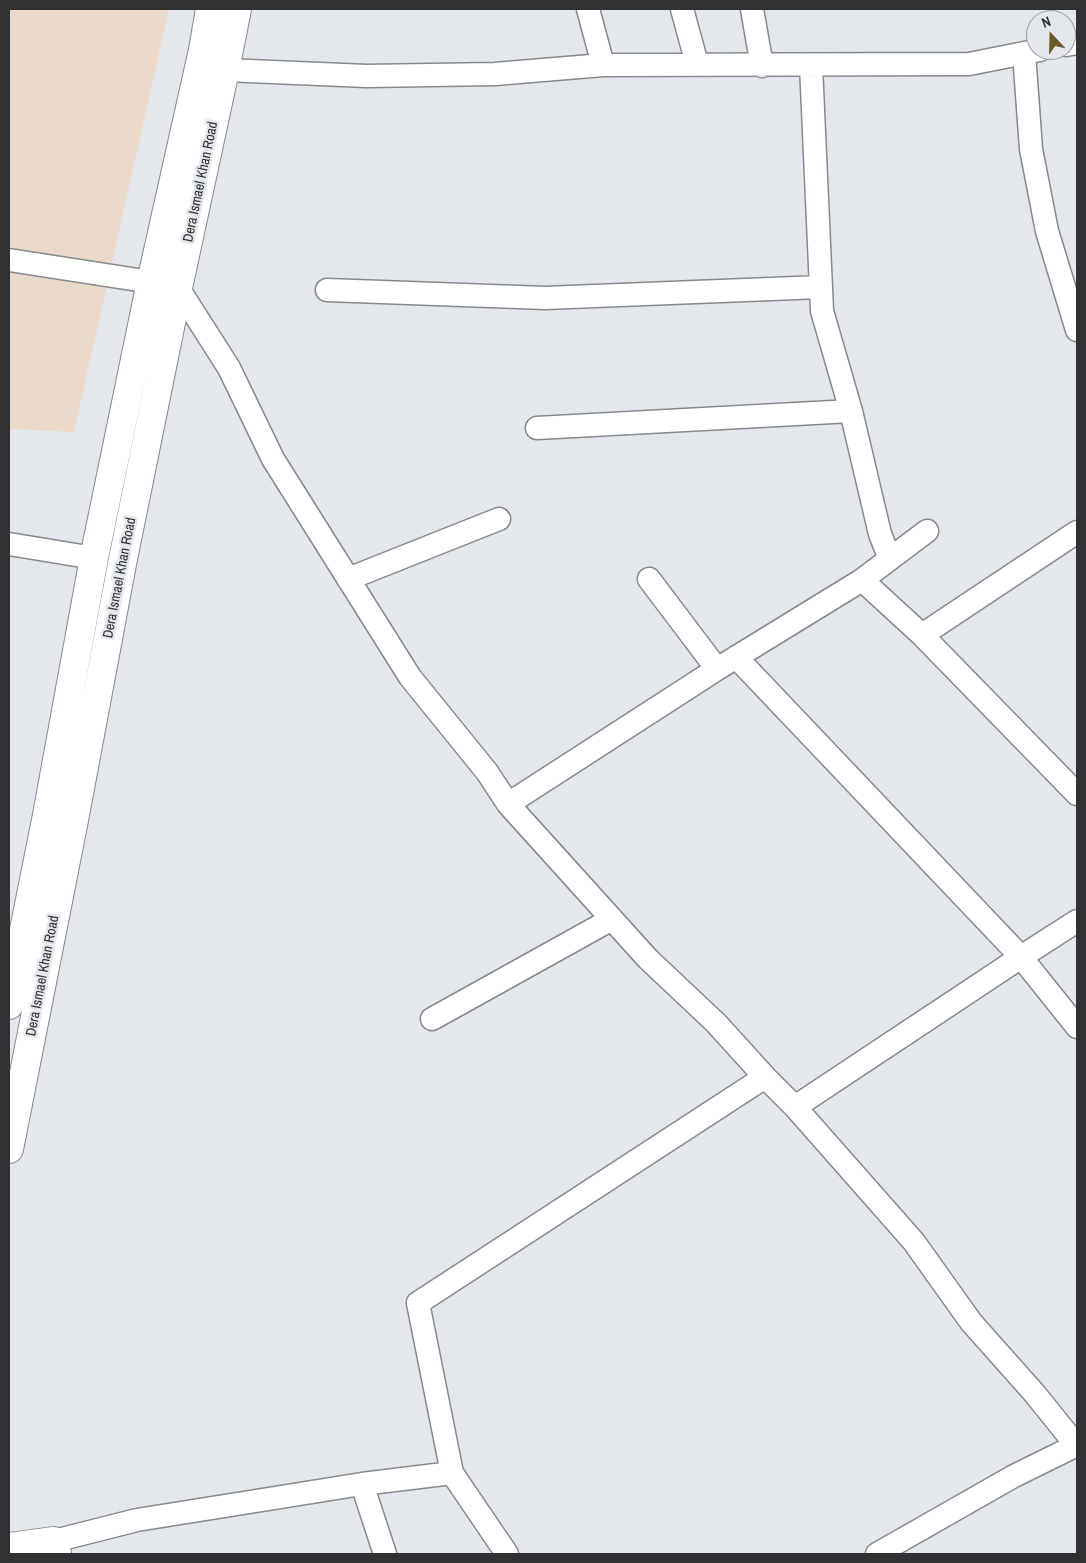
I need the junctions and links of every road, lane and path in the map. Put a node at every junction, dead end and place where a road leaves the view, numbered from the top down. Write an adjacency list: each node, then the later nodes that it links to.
1 (210, 9): 14 (main road, Dera Ismael Khan Road)
2 (237, 9): 12 (main road, Dera Ismael Khan Road)
3 (588, 9): 9 (street)
4 (682, 9): 8 (street)
5 (752, 9): 11 (street)
6 (1026, 52): 10 (street)
7 (1032, 60): 18 (street)
8 (697, 64): 9 (street); 11 (street)
9 (603, 65): 12 (street)
10 (811, 65): 11 (street); 15 (street)
11 (762, 66)
12 (225, 70): 16 (main road, Dera Ismael Khan Road)
13 (9, 260): 14 (street)
14 (151, 282): 16 (street); 25 (main road, Dera Ismael Khan Road)
15 (821, 287): 17 (street); 19 (street)
16 (178, 288): 27 (street); 42 (main road, Dera Ismael Khan Road)
17 (327, 290)
18 (1077, 330)
19 (852, 411): 20 (street); 26 (street)
20 (537, 428)
21 (499, 520): 27 (street)
22 (927, 531): 26 (street)
23 (1077, 532): 30 (street)
24 (9, 544): 25 (street)
25 (94, 558): 38 (main road, Dera Ismael Khan Road)
26 (890, 559): 29 (street)
27 (348, 579): 34 (street)
28 (649, 579): 32 (street)
29 (862, 580): 30 (street); 31 (street)
30 (922, 635): 33 (street)
31 (736, 657): 32 (street); 37 (street)
32 (717, 669): 34 (street)
33 (1077, 794)
34 (508, 804): 35 (street)
35 (612, 919): 39 (street); 41 (street)
36 (1077, 921): 37 (street)
37 (1021, 957): 40 (street); 43 (street)
38 (9, 1006)
39 (432, 1019)
40 (1077, 1026)
41 (765, 1077): 43 (street); 46 (street)
42 (15, 1086): 44 (main road, Dera Ismael Khan Road)
43 (795, 1107): 45 (street)
44 (9, 1149)
45 (1076, 1445): 52 (street)
46 (452, 1473): 47 (street); 51 (street)
47 (362, 1484): 49 (street); 50 (street)
48 (9, 1547): 49 (main road)
49 (55, 1548)
50 (385, 1554)
51 (507, 1554)
52 (877, 1554)

